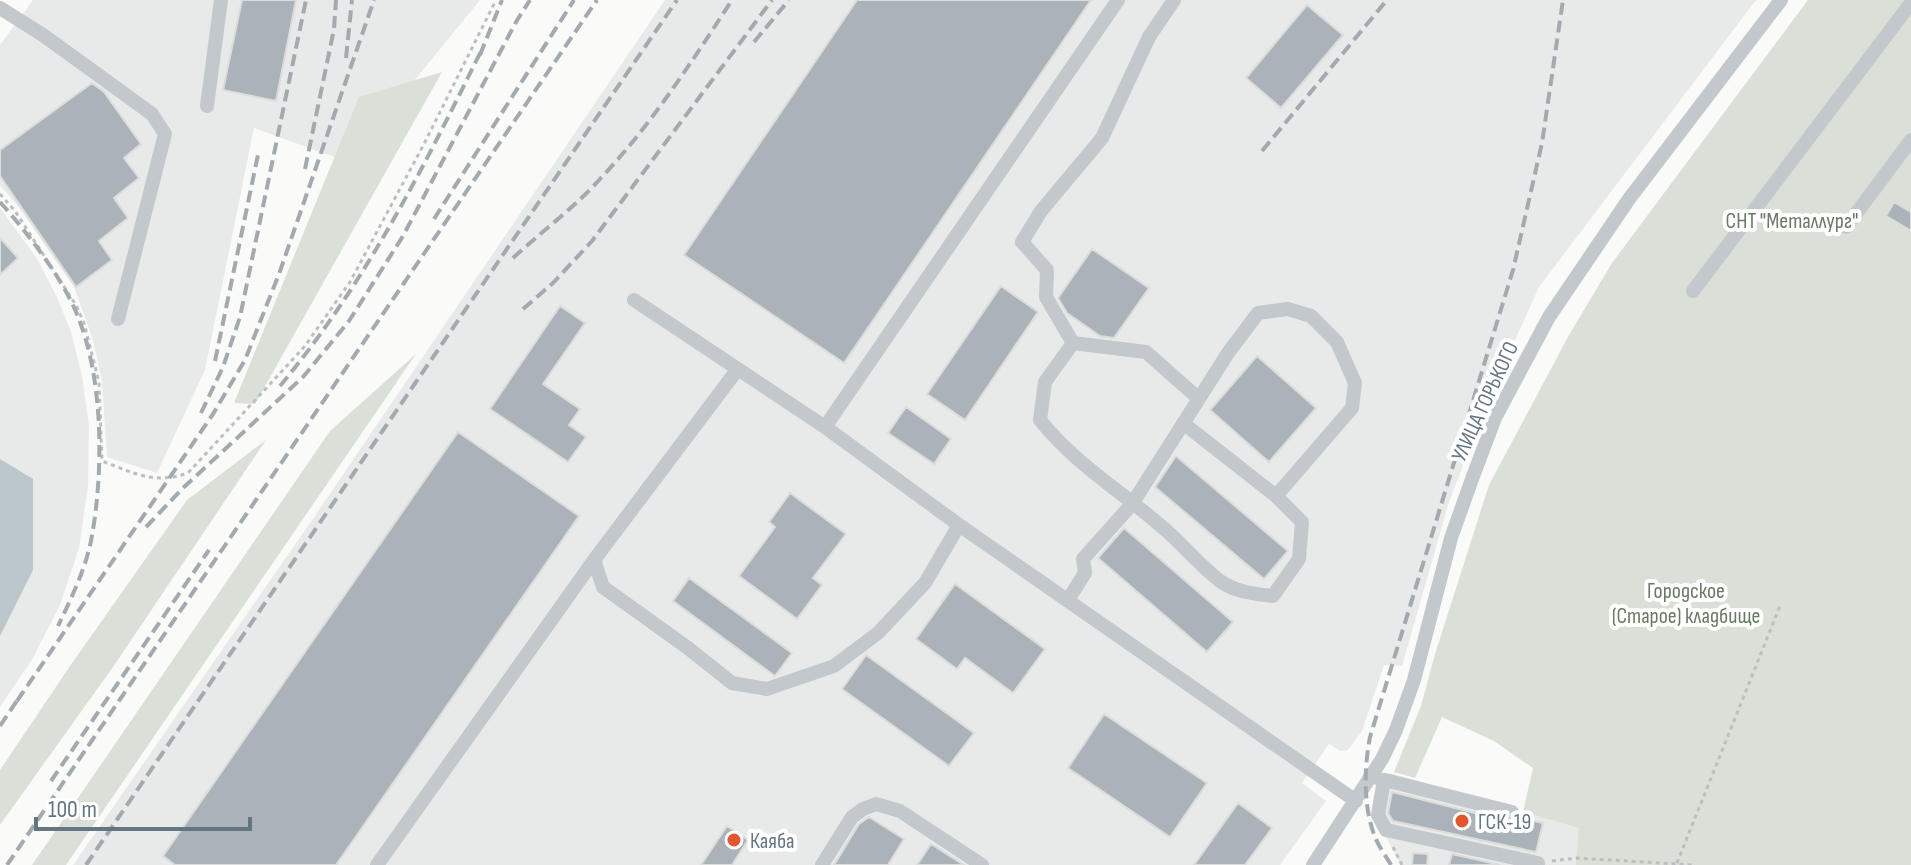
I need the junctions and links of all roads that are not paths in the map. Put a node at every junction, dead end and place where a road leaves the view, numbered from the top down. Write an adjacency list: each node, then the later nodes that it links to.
1 (221, 0): 7 (street)
2 (1118, 0): 17 (street)
3 (1174, 0): 13 (street)
4 (1781, 0): 23 (street, УЛИЦА ГОРЬКОГО)
5 (1911, 3): 10 (street)
6 (0, 8): 12 (street)
7 (207, 106)
8 (1911, 140): 9 (street)
9 (1846, 227)
10 (1693, 291)
11 (634, 300): 14 (street)
12 (118, 319)
13 (1073, 343): 15 (street); 19 (street)
14 (737, 370): 17 (street); 21 (street)
15 (1198, 398): 16 (street); 18 (street)
16 (1183, 423): 18 (street); 19 (street)
17 (825, 427): 20 (street)
18 (1276, 496): 19 (street)
19 (1132, 504): 22 (street)
20 (959, 525): 21 (street); 22 (street)
21 (594, 560): 27 (street)
22 (1068, 600): 24 (street)
23 (1377, 779): 24 (street, УЛИЦА ГОРЬКОГО); 25 (street); 26 (street)
24 (1356, 801): 30 (street, УЛИЦА ГОРЬКОГО)
25 (1512, 812)
26 (1538, 863)
27 (377, 865)
28 (822, 865): 29 (street)
29 (982, 865)
30 (1313, 865)

